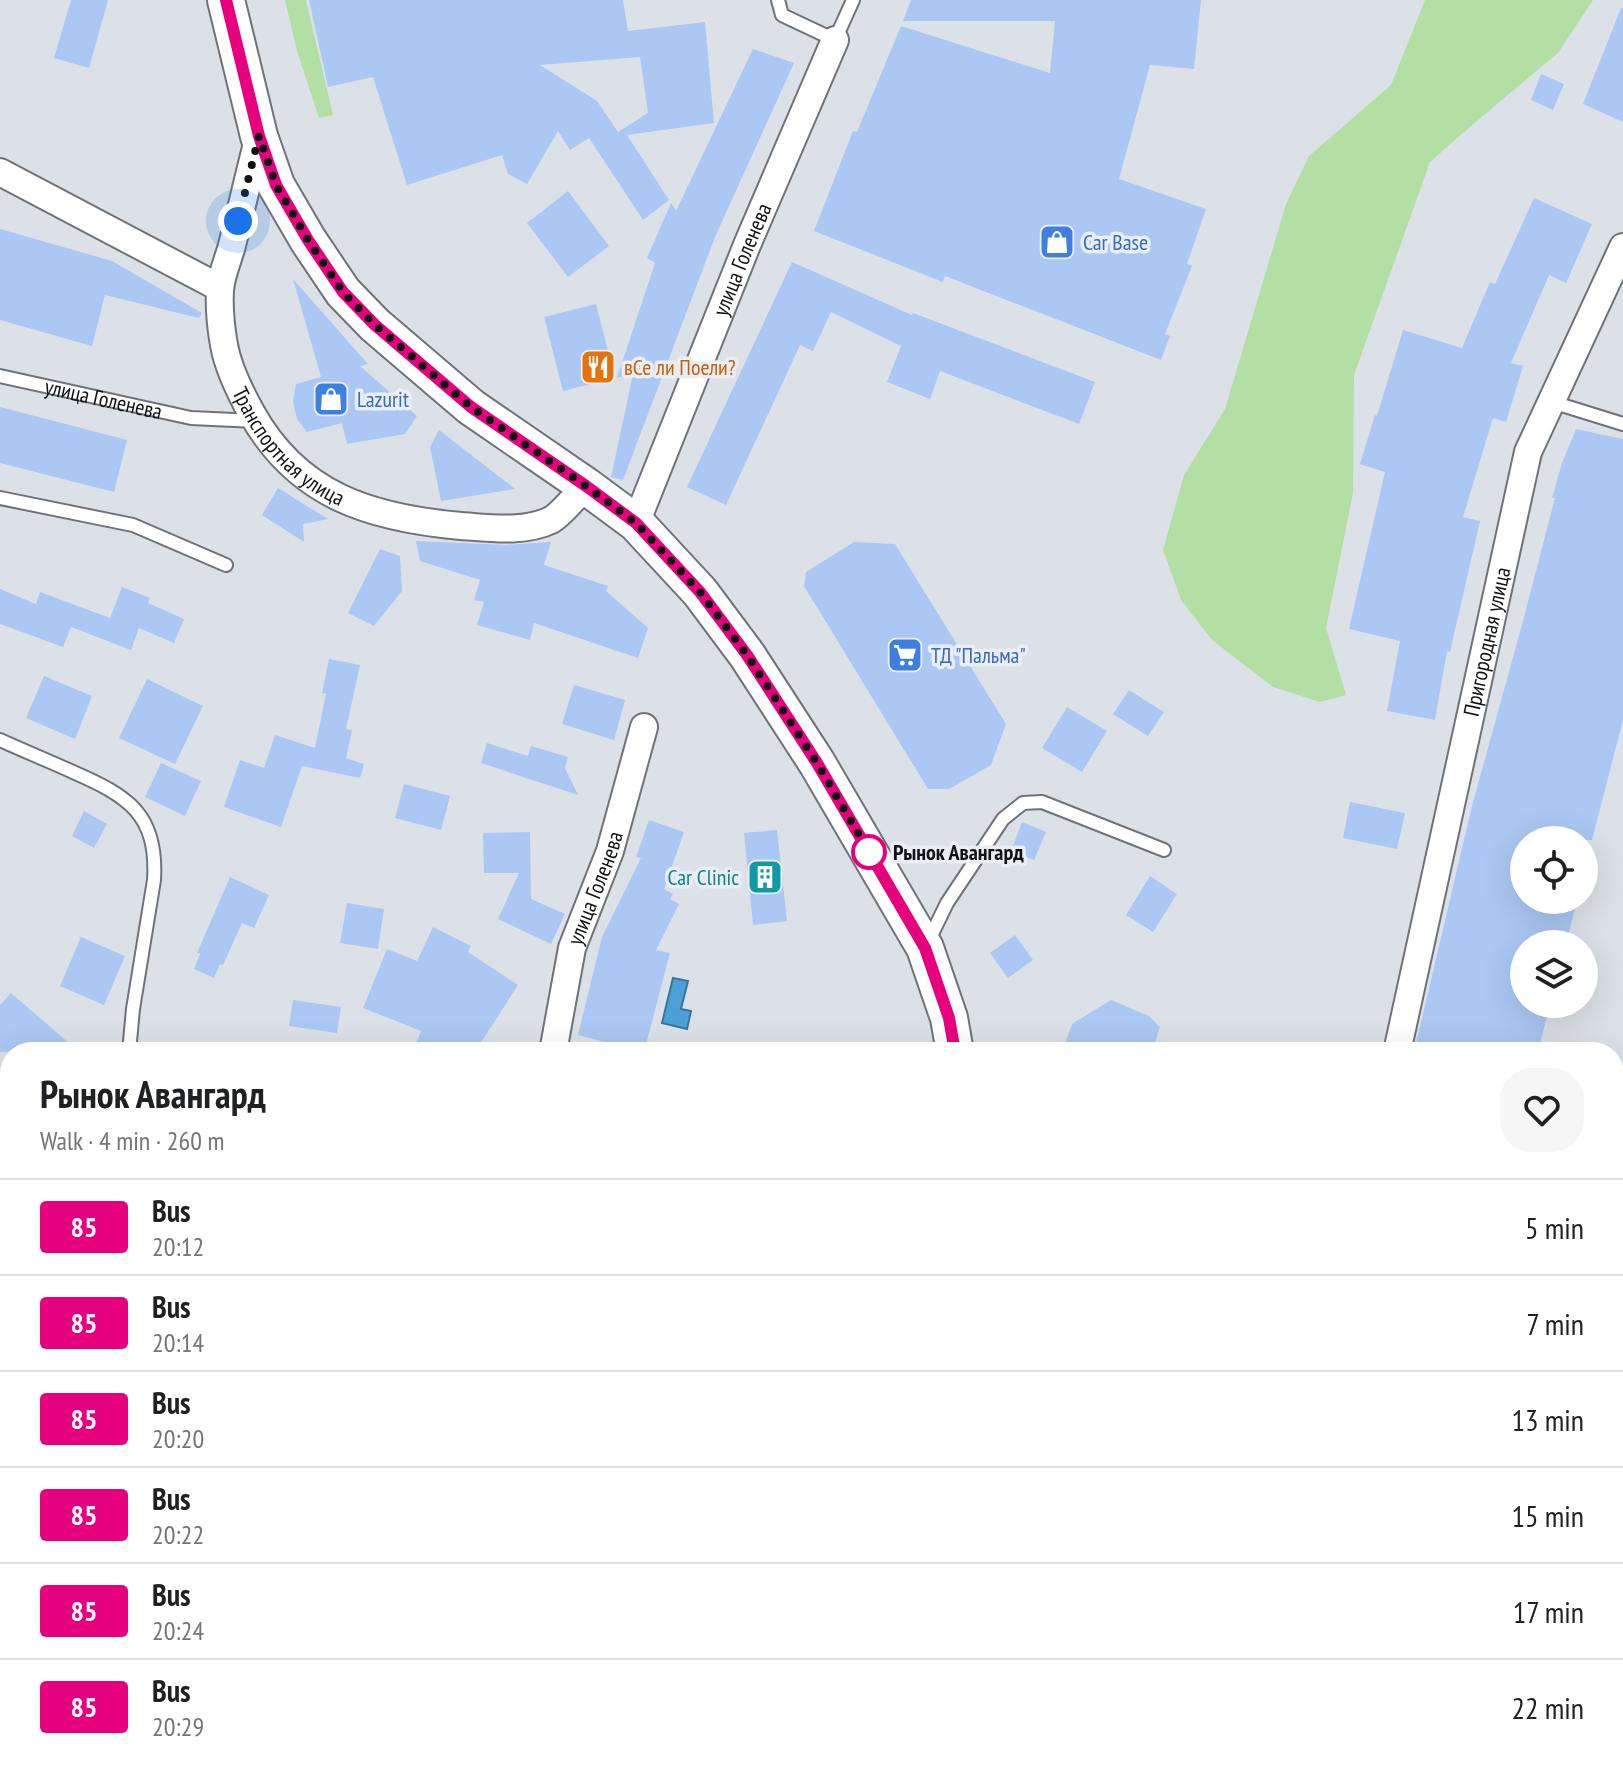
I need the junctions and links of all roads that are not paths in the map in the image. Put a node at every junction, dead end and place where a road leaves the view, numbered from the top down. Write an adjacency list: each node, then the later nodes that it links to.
1 (226, 0): 5 (main road, Транспортная улица)
2 (778, 0): 4 (lane)
3 (853, 0): 4 (lane, улица Голенева)
4 (835, 40): 15 (street, улица Голенева)
5 (259, 136): 8 (street, Транспортная улица); 13 (main road, Транспортная улица)
6 (0, 172): 8 (street)
7 (1623, 247): 10 (street, Пригородная улица)
8 (220, 288): 11 (street, Транспортная улица)
9 (0, 376): 11 (lane, улица Голенева)
10 (1552, 402): 12 (lane); 24 (street, Пригородная улица)
11 (256, 421): 13 (street, Транспортная улица)
12 (1623, 424)
13 (586, 486): 15 (main road, Транспортная улица)
14 (0, 498): 16 (lane)
15 (636, 523): 20 (main road, Транспортная улица)
16 (226, 565)
17 (644, 727): 22 (street, улица Голенева)
18 (0, 740): 21 (lane)
19 (1164, 850): 20 (lane)
20 (925, 948): 23 (main road, Транспортная улица)
21 (130, 1042)
22 (555, 1042)
23 (953, 1042)
24 (1399, 1042)

